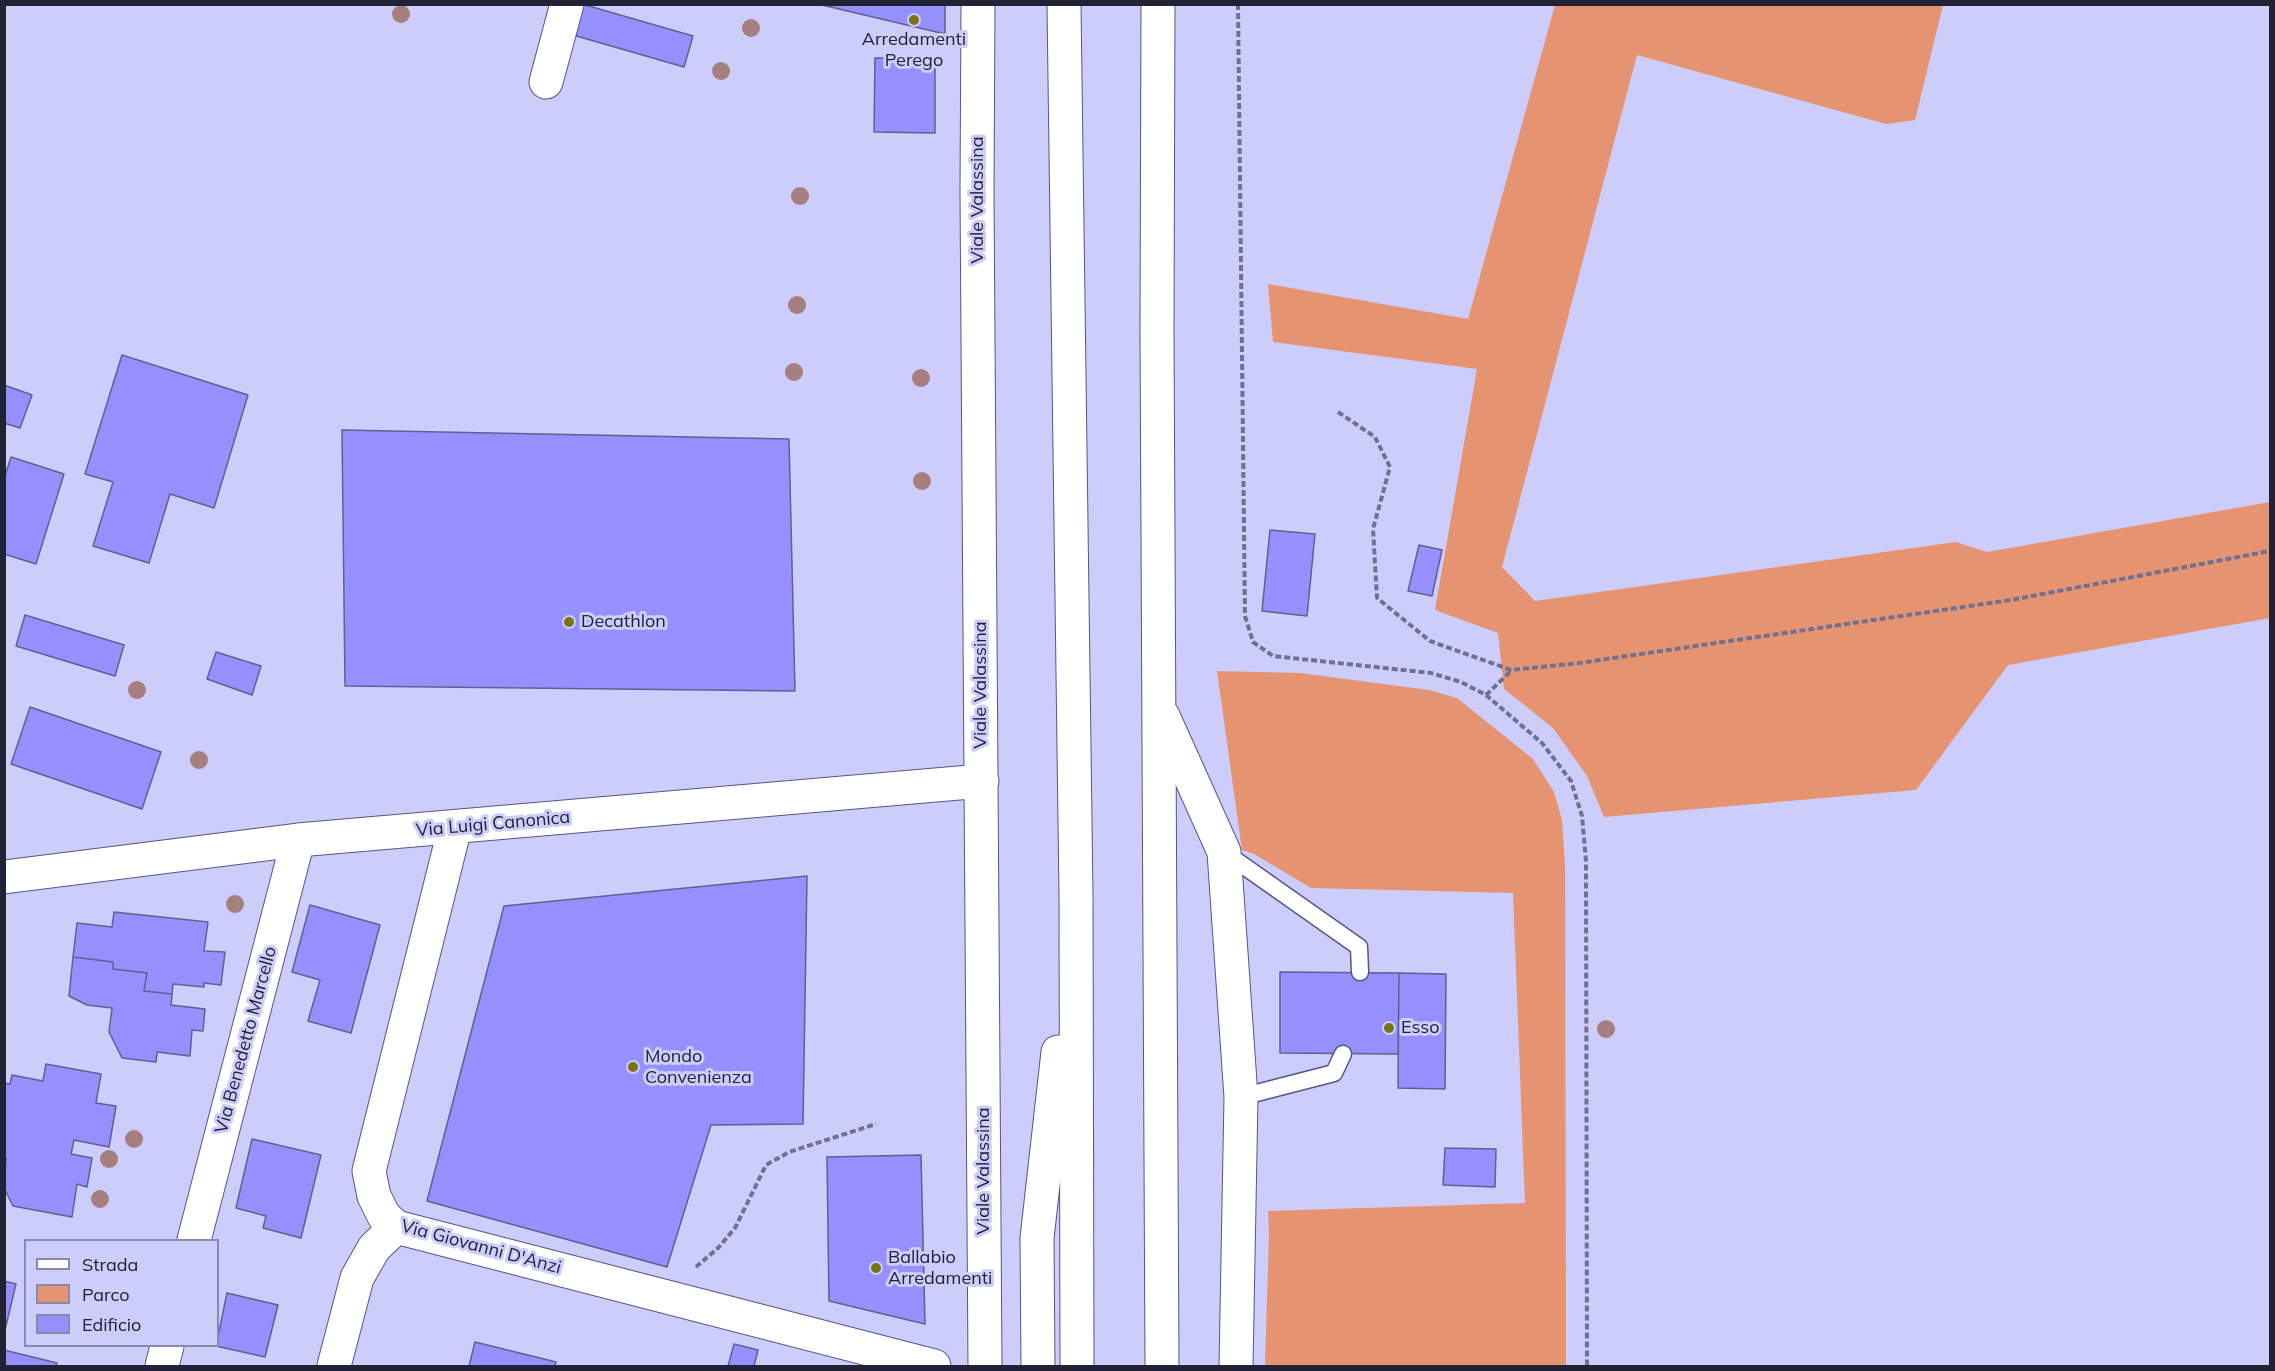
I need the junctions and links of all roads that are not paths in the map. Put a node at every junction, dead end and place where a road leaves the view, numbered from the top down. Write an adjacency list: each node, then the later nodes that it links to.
1 (567, 4): 5 (main road)
2 (978, 4): 7 (main road, Viale Valassina)
3 (1064, 4): 12 (main road)
4 (1158, 4): 6 (main road)
5 (546, 82)
6 (1158, 704): 10 (main road); 26 (main road)
7 (982, 781): 8 (main road, Via Luigi Canonica); 23 (main road, Viale Valassina)
8 (455, 827): 9 (main road, Via Luigi Canonica); 16 (main road, Via Giovanni D'Anzi)
9 (298, 840): 11 (main road, Via Luigi Canonica); 17 (main road, Via Benedetto Marcello)
10 (1224, 852): 13 (lane); 15 (main road)
11 (4, 877)
12 (1076, 895): 24 (main road); 25 (main road)
13 (1360, 972)
14 (1343, 1054): 15 (lane)
15 (1241, 1097): 19 (main road)
16 (396, 1227): 21 (main road, Via Giovanni D'Anzi); 22 (main road, Via Giovanni D'Anzi)
17 (195, 1239)
18 (167, 1347): 20 (main road)
19 (1236, 1364)
20 (162, 1366)
21 (334, 1366)
22 (934, 1366)
23 (985, 1366)
24 (1038, 1366)
25 (1077, 1366)
26 (1161, 1366)

